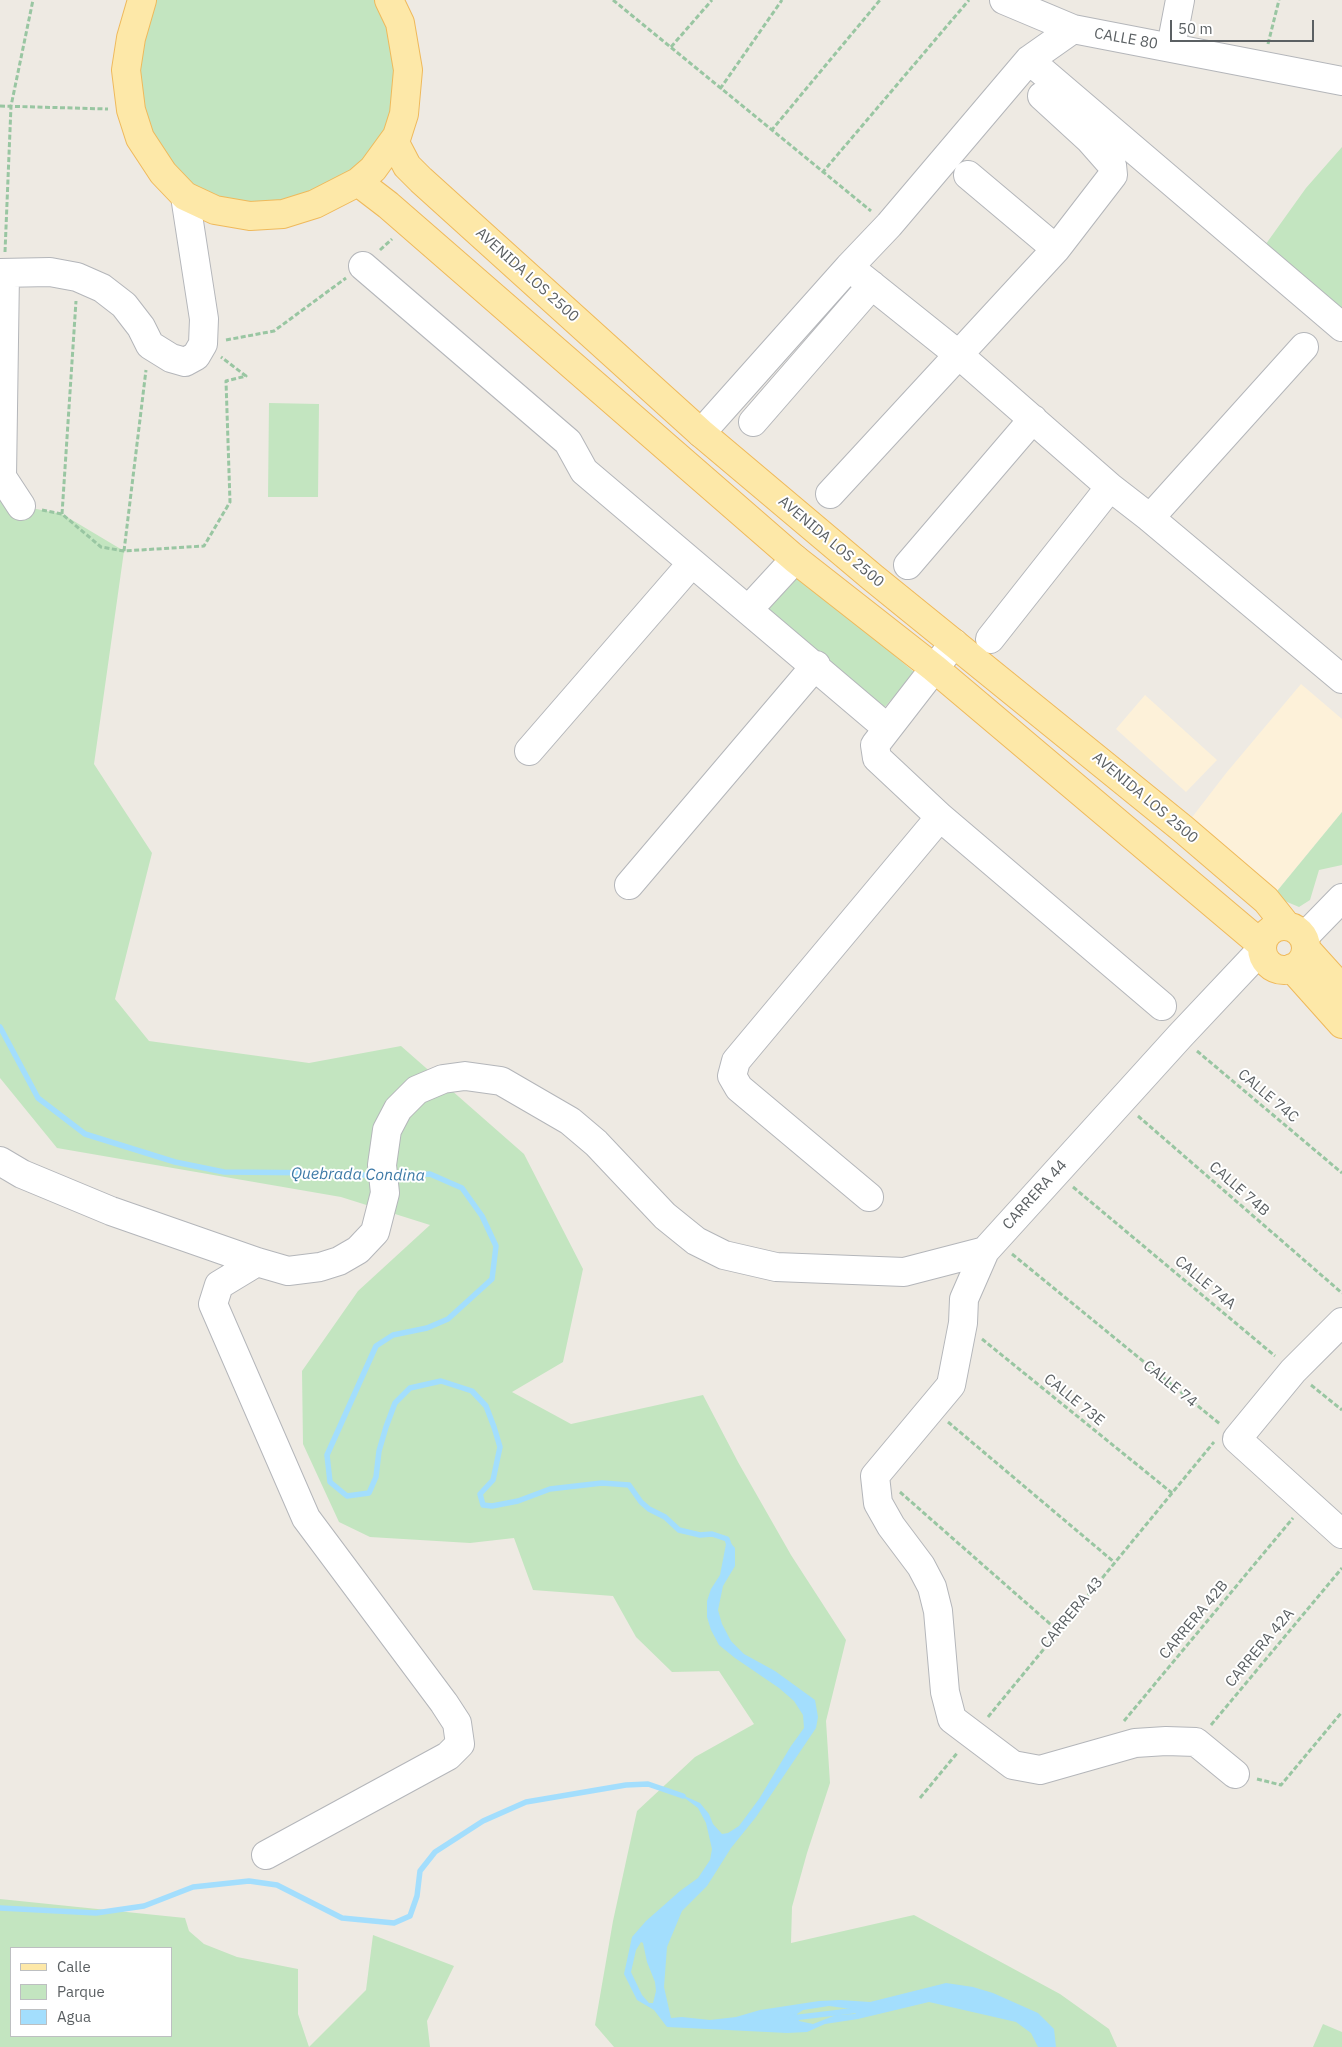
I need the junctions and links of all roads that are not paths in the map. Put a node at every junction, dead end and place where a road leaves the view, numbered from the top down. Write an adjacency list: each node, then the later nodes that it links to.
1 (142, 0): 13 (main road)
2 (389, 0): 10 (main road)
3 (1004, 0): 5 (street, CALLE 80)
4 (1180, 0): 6 (street)
5 (1073, 29): 6 (street, CALLE 80); 7 (street)
6 (1171, 47): 8 (street, CALLE 80)
7 (1029, 60): 16 (street); 19 (street)
8 (1342, 81)
9 (1042, 96): 14 (street)
10 (394, 141): 12 (main road); 24 (main road, AVENIDA LOS 2500)
11 (968, 175): 14 (street)
12 (358, 182): 13 (main road); 29 (main road)
13 (185, 196): 17 (street)
14 (1056, 249): 21 (street)
15 (362, 266): 30 (street)
16 (849, 266): 18 (street); 24 (street)
17 (2, 273): 27 (street)
18 (872, 285): 21 (street); 23 (street)
19 (1342, 327)
20 (1304, 347): 28 (street)
21 (959, 355): 22 (street); 26 (street)
22 (1033, 419): 25 (street); 31 (street)
23 (753, 422)
24 (701, 434): 34 (main road, AVENIDA LOS 2500)
25 (1110, 487): 28 (street); 33 (street)
26 (830, 494)
27 (21, 506)
28 (1150, 518): 37 (street)
29 (795, 559): 32 (street); 36 (main road)
30 (692, 563): 32 (street); 39 (street)
31 (908, 565)
32 (748, 610): 35 (street)
33 (990, 638)
34 (954, 643): 36 (street); 43 (main road, AVENIDA LOS 2500)
35 (816, 665): 38 (street); 41 (street)
36 (934, 668): 38 (street); 44 (main road)
37 (1341, 677)
38 (888, 728): 40 (street)
39 (529, 751)
40 (940, 816): 46 (street); 49 (street)
41 (629, 885)
42 (1342, 898): 43 (street)
43 (1300, 938): 44 (main road); 44 (main road); 45 (main road, AVENIDA LOS 2500); 47 (main road, AVENIDA LOS 2500)
44 (1261, 947): 50 (street, CARRERA 44)
45 (1342, 989)
46 (1162, 1006)
47 (1342, 1024)
48 (0, 1161): 51 (street)
49 (869, 1196)
50 (990, 1245): 51 (street); 54 (street, CARRERA 44)
51 (257, 1262): 55 (street)
52 (1342, 1322): 53 (street)
53 (1342, 1534)
54 (1235, 1774)
55 (266, 1855)

